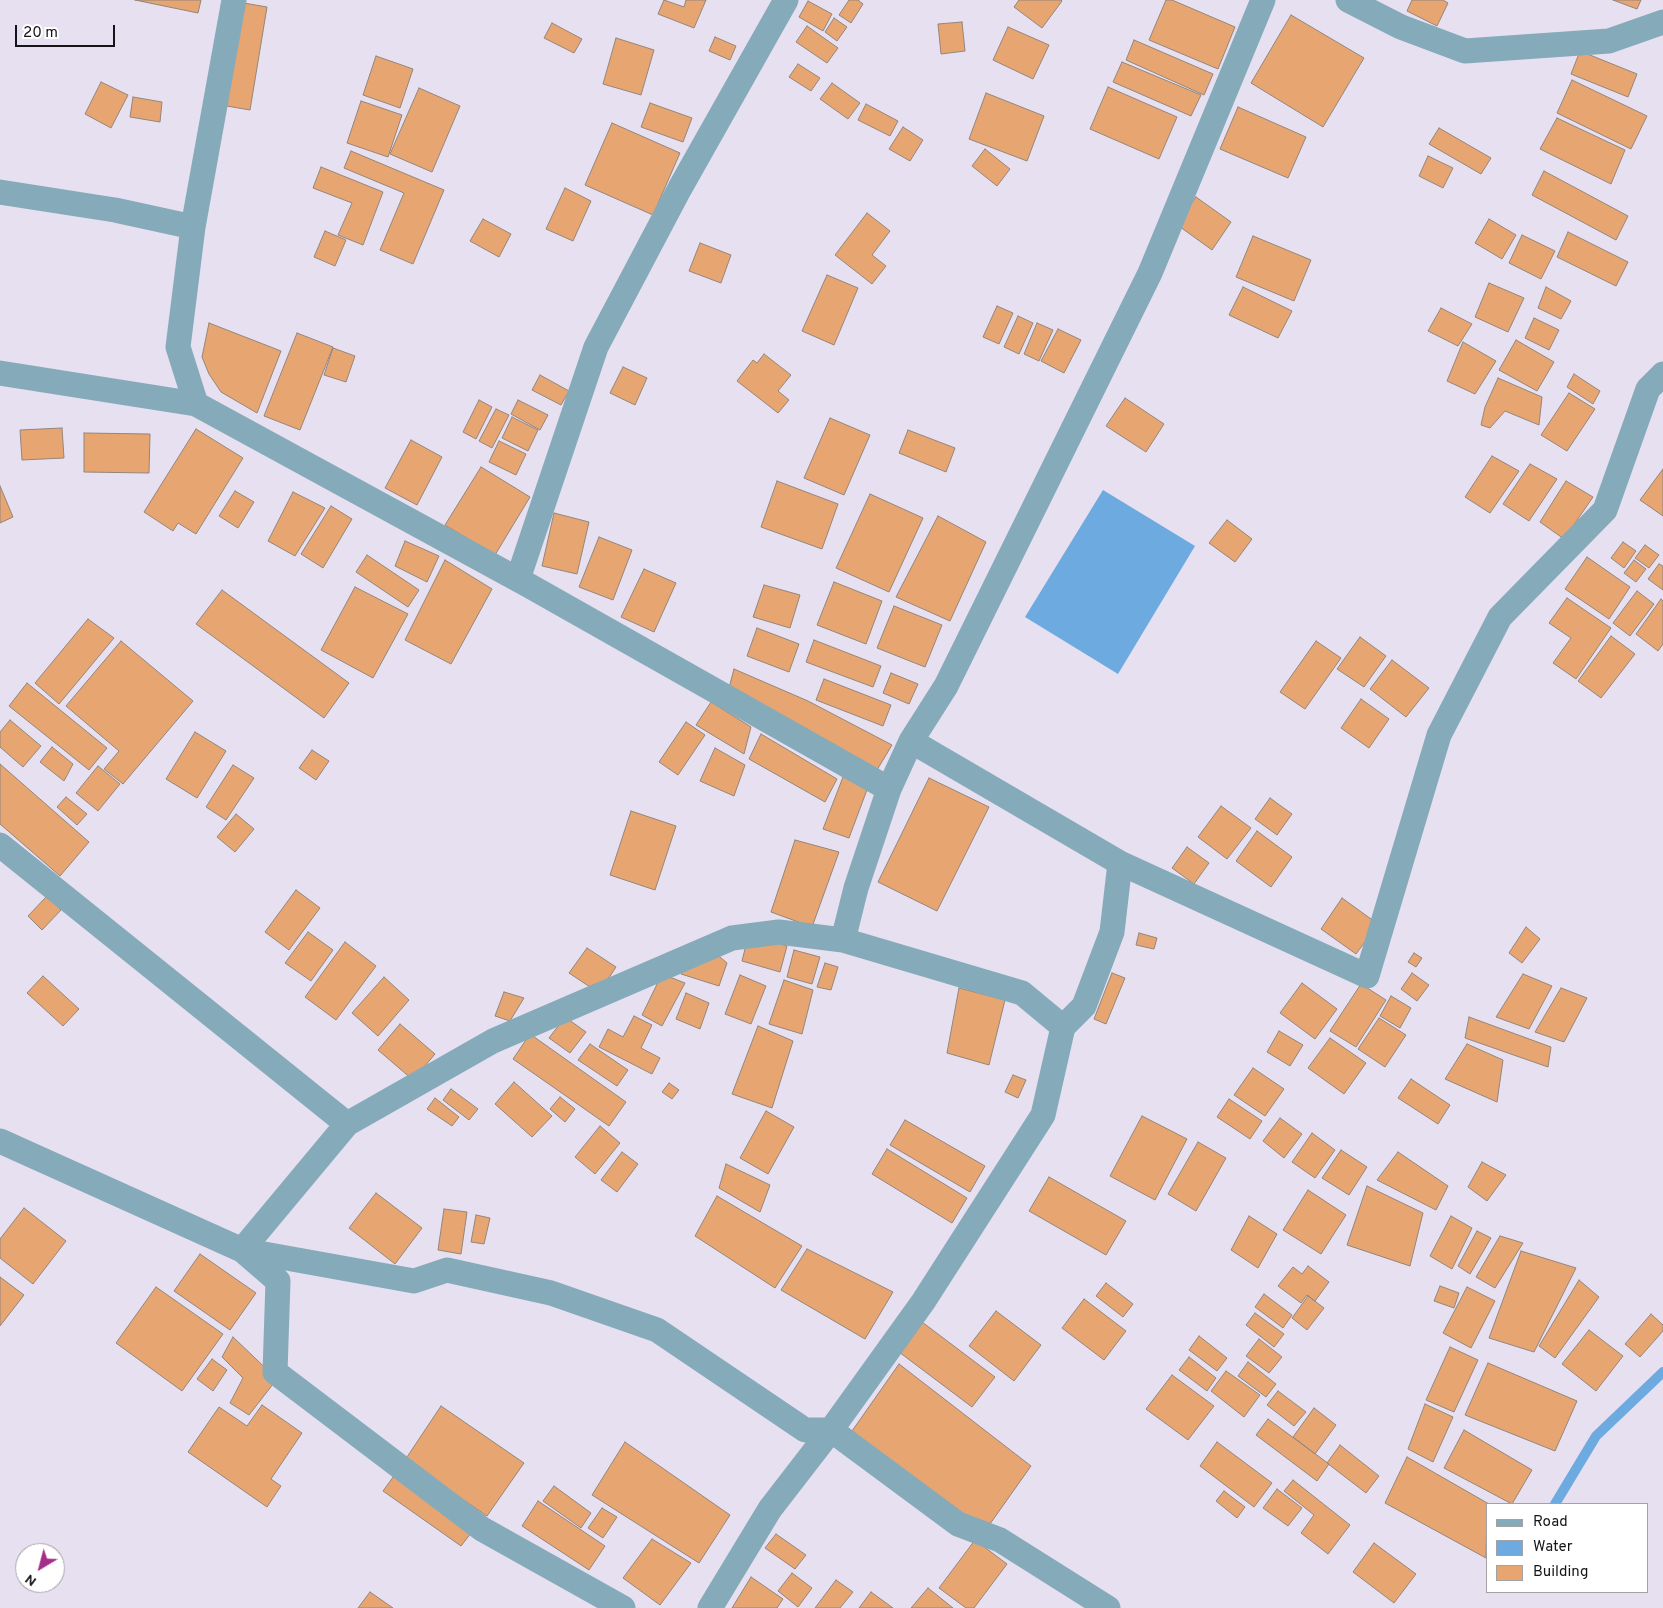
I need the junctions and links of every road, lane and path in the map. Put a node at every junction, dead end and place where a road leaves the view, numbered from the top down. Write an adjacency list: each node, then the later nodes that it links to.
1 (234, 0): 7 (street)
2 (786, 0): 11 (street)
3 (1263, 0): 12 (street)
4 (1348, 0): 5 (street)
5 (1663, 22)
6 (0, 192): 7 (street)
7 (193, 227): 10 (street)
8 (0, 373): 10 (street)
9 (1663, 374): 15 (street)
10 (196, 404): 11 (street)
11 (518, 579): 13 (street)
12 (911, 741): 13 (street); 15 (street)
13 (889, 789): 16 (street)
14 (0, 845): 18 (street)
15 (1120, 863): 17 (street)
16 (843, 940): 17 (street); 18 (street)
17 (1063, 1027): 21 (street)
18 (346, 1124): 20 (street)
19 (0, 1141): 20 (street)
20 (242, 1250): 21 (street); 22 (street)
21 (831, 1430): 23 (street); 24 (street)
22 (622, 1608)
23 (710, 1608)
24 (1108, 1608)

